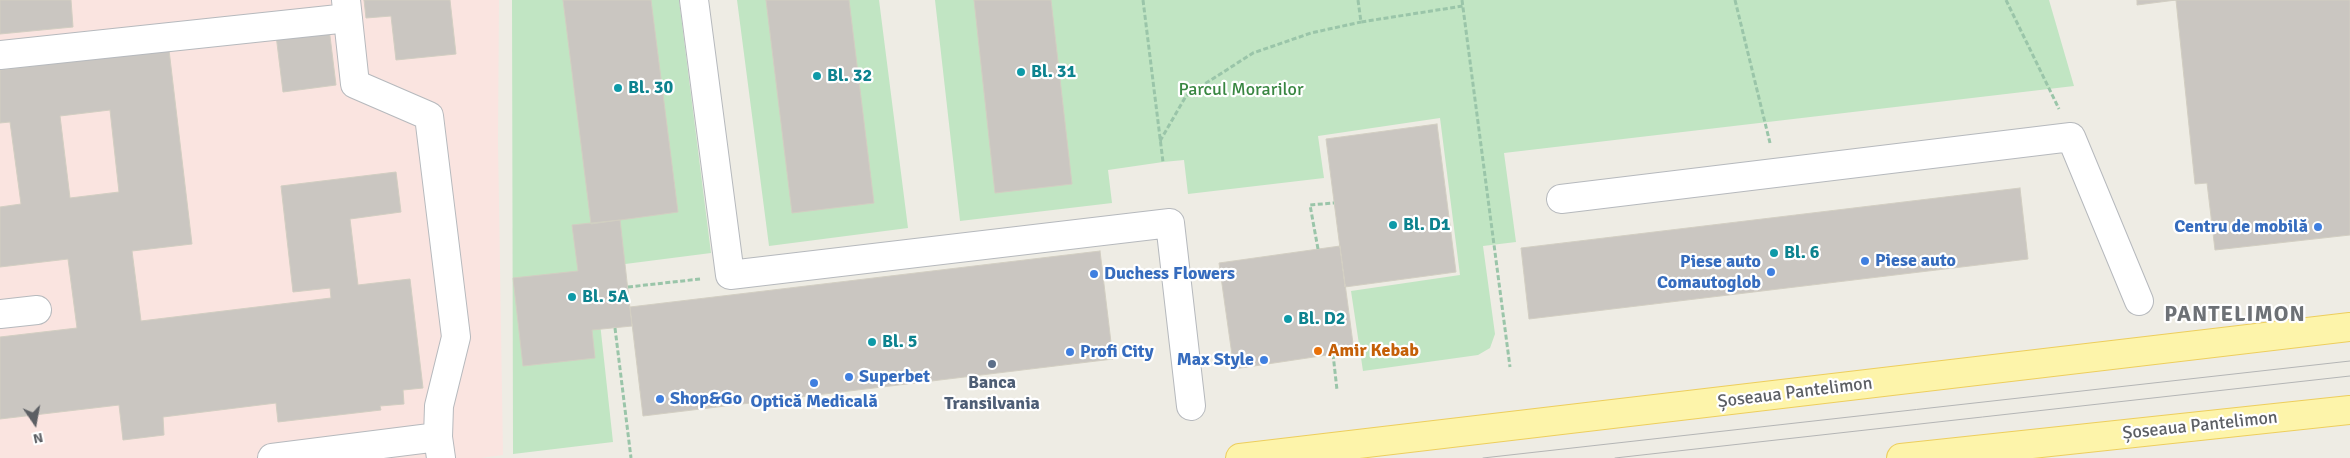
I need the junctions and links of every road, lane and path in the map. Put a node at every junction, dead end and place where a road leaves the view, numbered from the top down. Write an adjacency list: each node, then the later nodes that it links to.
1 (694, 0): 18 (lane)
2 (1143, 0): 12 (path)
3 (1358, 0): 9 (path)
4 (1462, 0): 7 (path)
5 (1735, 0): 14 (path)
6 (2006, 0): 11 (path)
7 (1463, 6): 9 (path); 26 (path)
8 (347, 9): 10 (lane); 30 (lane)
9 (1361, 22): 12 (path)
10 (0, 55)
11 (2071, 137): 14 (lane); 20 (lane)
12 (1160, 141): 13 (path)
13 (1163, 162)
14 (1777, 174): 15 (lane)
15 (1561, 199)
16 (1334, 203): 17 (path)
17 (1318, 249)
18 (730, 275): 19 (path); 28 (lane)
19 (628, 287)
20 (2139, 301)
21 (36, 310): 22 (lane)
22 (0, 314)
23 (2350, 326): 33 (main road, Șoseaua Pantelimon)
24 (615, 328): 32 (path)
25 (1333, 354): 27 (path)
26 (1510, 367)
27 (1338, 390)
28 (1191, 406)
29 (2350, 410): 34 (main road, Șoseaua Pantelimon)
30 (439, 447): 31 (lane)
31 (272, 458)
32 (631, 458)
33 (1240, 458)
34 (1901, 458)

